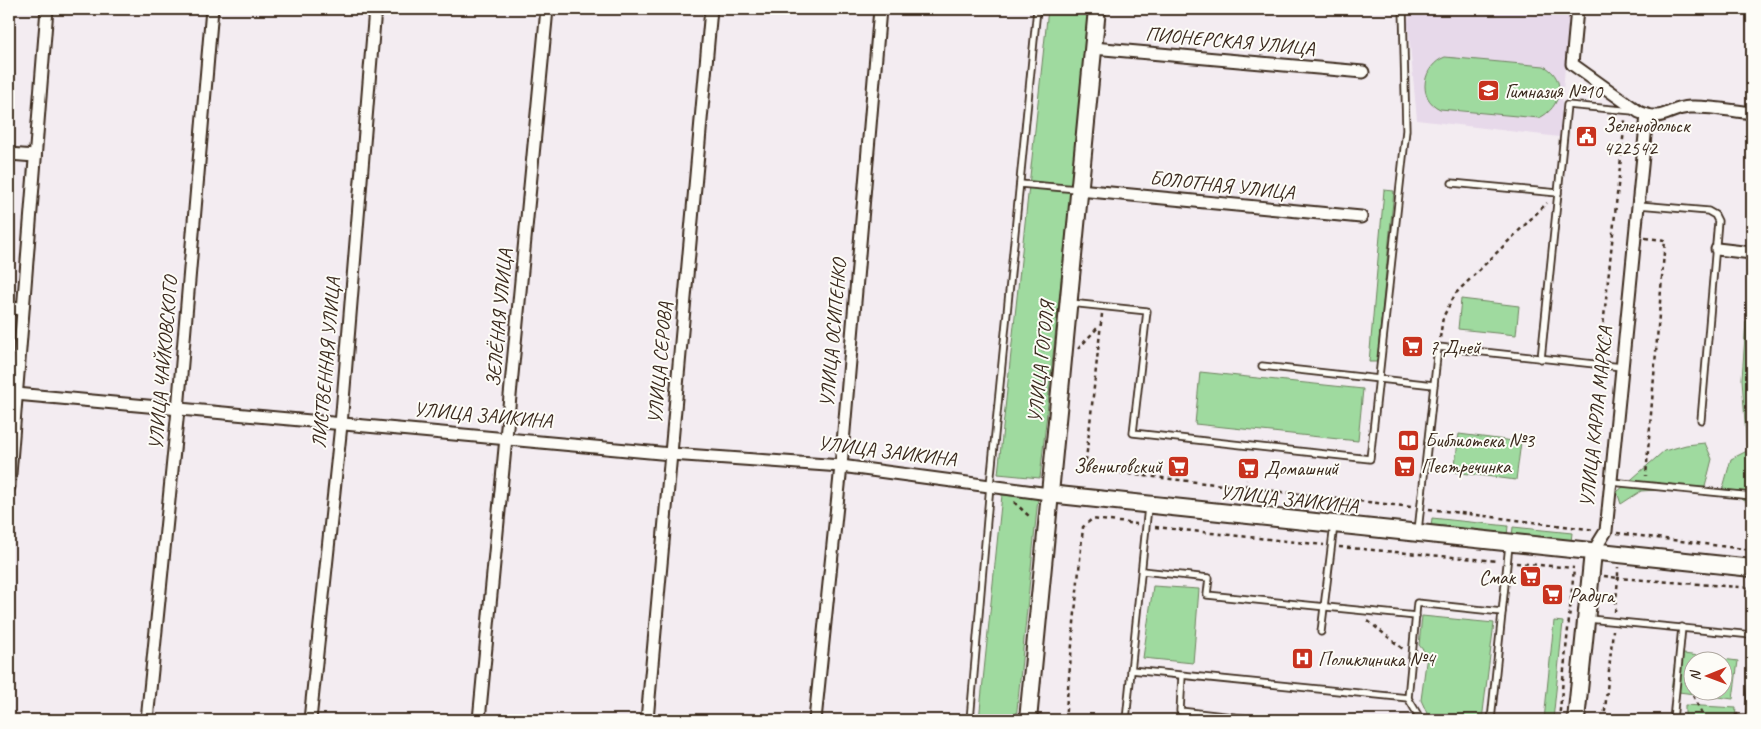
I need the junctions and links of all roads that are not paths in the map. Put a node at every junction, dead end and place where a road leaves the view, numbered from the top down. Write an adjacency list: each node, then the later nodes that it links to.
1 (47, 9): 16 (street)
2 (212, 9): 34 (street, УЛИЦА ЧАЙКОВСКОГО)
3 (375, 9): 36 (street, ЛИСТВЕННАЯ УЛИЦА)
4 (547, 9): 37 (street, ЗЕЛЁНАЯ УЛИЦА)
5 (710, 9): 39 (street, УЛИЦА СЕРОВА)
6 (880, 9): 40 (street, УЛИЦА ОСИПЕНКО)
7 (1037, 9): 18 (lane)
8 (1097, 9): 11 (street, УЛИЦА ГОГОЛЯ)
9 (1403, 9): 31 (lane)
10 (1577, 9): 13 (street)
11 (1093, 48): 12 (street, ПИОНЕРСКАЯ УЛИЦА); 19 (street, УЛИЦА ГОГОЛЯ)
12 (1363, 72)
13 (1643, 113): 14 (street); 20 (lane); 21 (street, УЛИЦА КАРЛА МАРКСА)
14 (1752, 113)
15 (9, 154): 16 (street)
16 (34, 156): 27 (street)
17 (1452, 183): 20 (lane)
18 (1020, 184): 19 (lane); 42 (lane)
19 (1079, 190): 22 (street, БОЛОТНАЯ УЛИЦА); 25 (street, УЛИЦА ГОГОЛЯ)
20 (1558, 193): 28 (lane)
21 (1639, 205): 23 (lane); 30 (street, УЛИЦА КАРЛА МАРКСА)
22 (1362, 217)
23 (1717, 249): 24 (street); 35 (lane)
24 (1752, 253)
25 (1068, 302): 31 (lane); 44 (street, УЛИЦА ГОГОЛЯ)
26 (9, 308): 27 (street)
27 (22, 309): 33 (street)
28 (1540, 359): 30 (lane); 32 (lane)
29 (1262, 366): 31 (lane)
30 (1622, 367): 41 (street, УЛИЦА КАРЛА МАРКСА)
31 (1379, 379): 32 (lane)
32 (1434, 385): 48 (lane)
33 (16, 394): 34 (street, УЛИЦА ЗАИКИНА); 38 (street)
34 (178, 410): 36 (street, УЛИЦА ЗАИКИНА); 64 (street, УЛИЦА ЧАЙКОВСКОГО)
35 (1701, 420)
36 (340, 425): 37 (street, УЛИЦА ЗАИКИНА); 65 (street, ЛИСТВЕННАЯ УЛИЦА)
37 (507, 438): 39 (street, УЛИЦА ЗАИКИНА); 66 (street, ЗЕЛЁНАЯ УЛИЦА)
38 (10, 443): 43 (street)
39 (671, 454): 40 (street, УЛИЦА ЗАИКИНА); 67 (street, УЛИЦА СЕРОВА)
40 (841, 466): 42 (street, УЛИЦА ЗАИКИНА); 68 (street, УЛИЦА ОСИПЕНКО)
41 (1612, 482): 45 (lane); 50 (street, УЛИЦА КАРЛА МАРКСА)
42 (990, 485): 44 (street, УЛИЦА ЗАИКИНА); 69 (lane)
43 (9, 487)
44 (1049, 494): 46 (street, УЛИЦА ЗАИКИНА); 70 (street, УЛИЦА ГОГОЛЯ)
45 (1752, 496)
46 (1148, 505): 47 (street, УЛИЦА ЗАИКИНА); 52 (lane)
47 (1334, 526): 48 (street, УЛИЦА ЗАИКИНА); 53 (lane)
48 (1417, 533): 49 (street, УЛИЦА ЗАИКИНА)
49 (1509, 543): 50 (street, УЛИЦА ЗАИКИНА); 54 (lane)
50 (1593, 552): 51 (street, УЛИЦА ЗАИКИНА); 56 (street, УЛИЦА КАРЛА МАРКСА)
51 (1752, 568)
52 (1142, 571): 53 (lane); 60 (lane)
53 (1324, 607): 55 (lane); 58 (lane)
54 (1502, 612): 55 (lane); 74 (lane)
55 (1416, 616): 63 (lane)
56 (1586, 618): 57 (lane); 75 (street, УЛИЦА КАРЛА МАРКСА)
57 (1682, 628): 59 (lane); 76 (lane)
58 (1321, 632)
59 (1752, 636)
60 (1131, 670): 61 (lane); 71 (lane)
61 (1182, 676): 63 (lane); 72 (lane)
62 (1752, 681): 77 (lane)
63 (1408, 698): 73 (lane)
64 (147, 720)
65 (310, 720)
66 (479, 720)
67 (647, 720)
68 (814, 720)
69 (970, 720)
70 (1032, 720)
71 (1126, 720)
72 (1259, 720)
73 (1421, 720)
74 (1492, 720)
75 (1576, 720)
76 (1673, 720)
77 (1749, 720)

